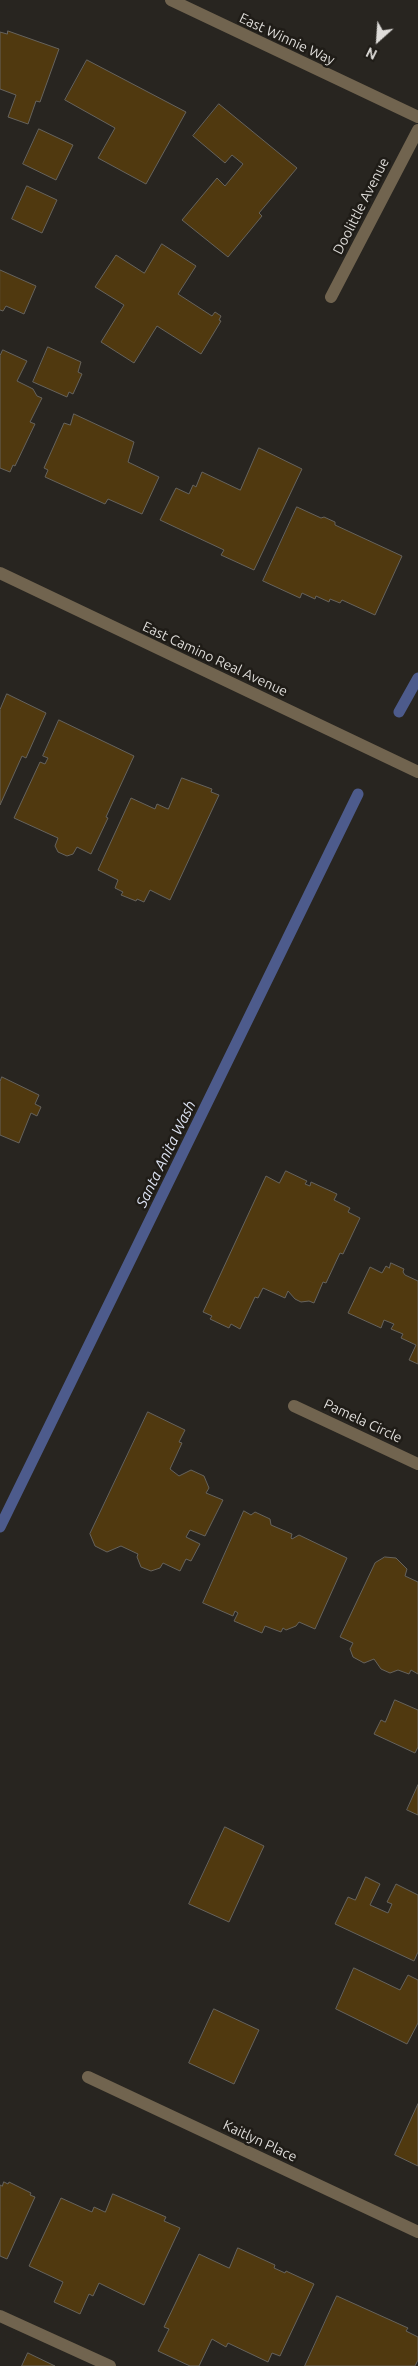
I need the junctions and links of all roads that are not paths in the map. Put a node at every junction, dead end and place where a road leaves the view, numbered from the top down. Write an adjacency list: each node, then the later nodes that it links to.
1 (171, 0): 2 (street, East Winnie Way)
2 (418, 118)
3 (418, 130): 4 (street, Doolittle Avenue)
4 (331, 297)
5 (0, 573): 6 (street, East Camino Real Avenue)
6 (418, 772)
7 (294, 1406): 8 (street, Pamela Circle)
8 (418, 1464)
9 (88, 2077): 10 (street, Kaitlyn Place)
10 (418, 2232)
11 (0, 2316): 12 (street)
12 (110, 2366)

